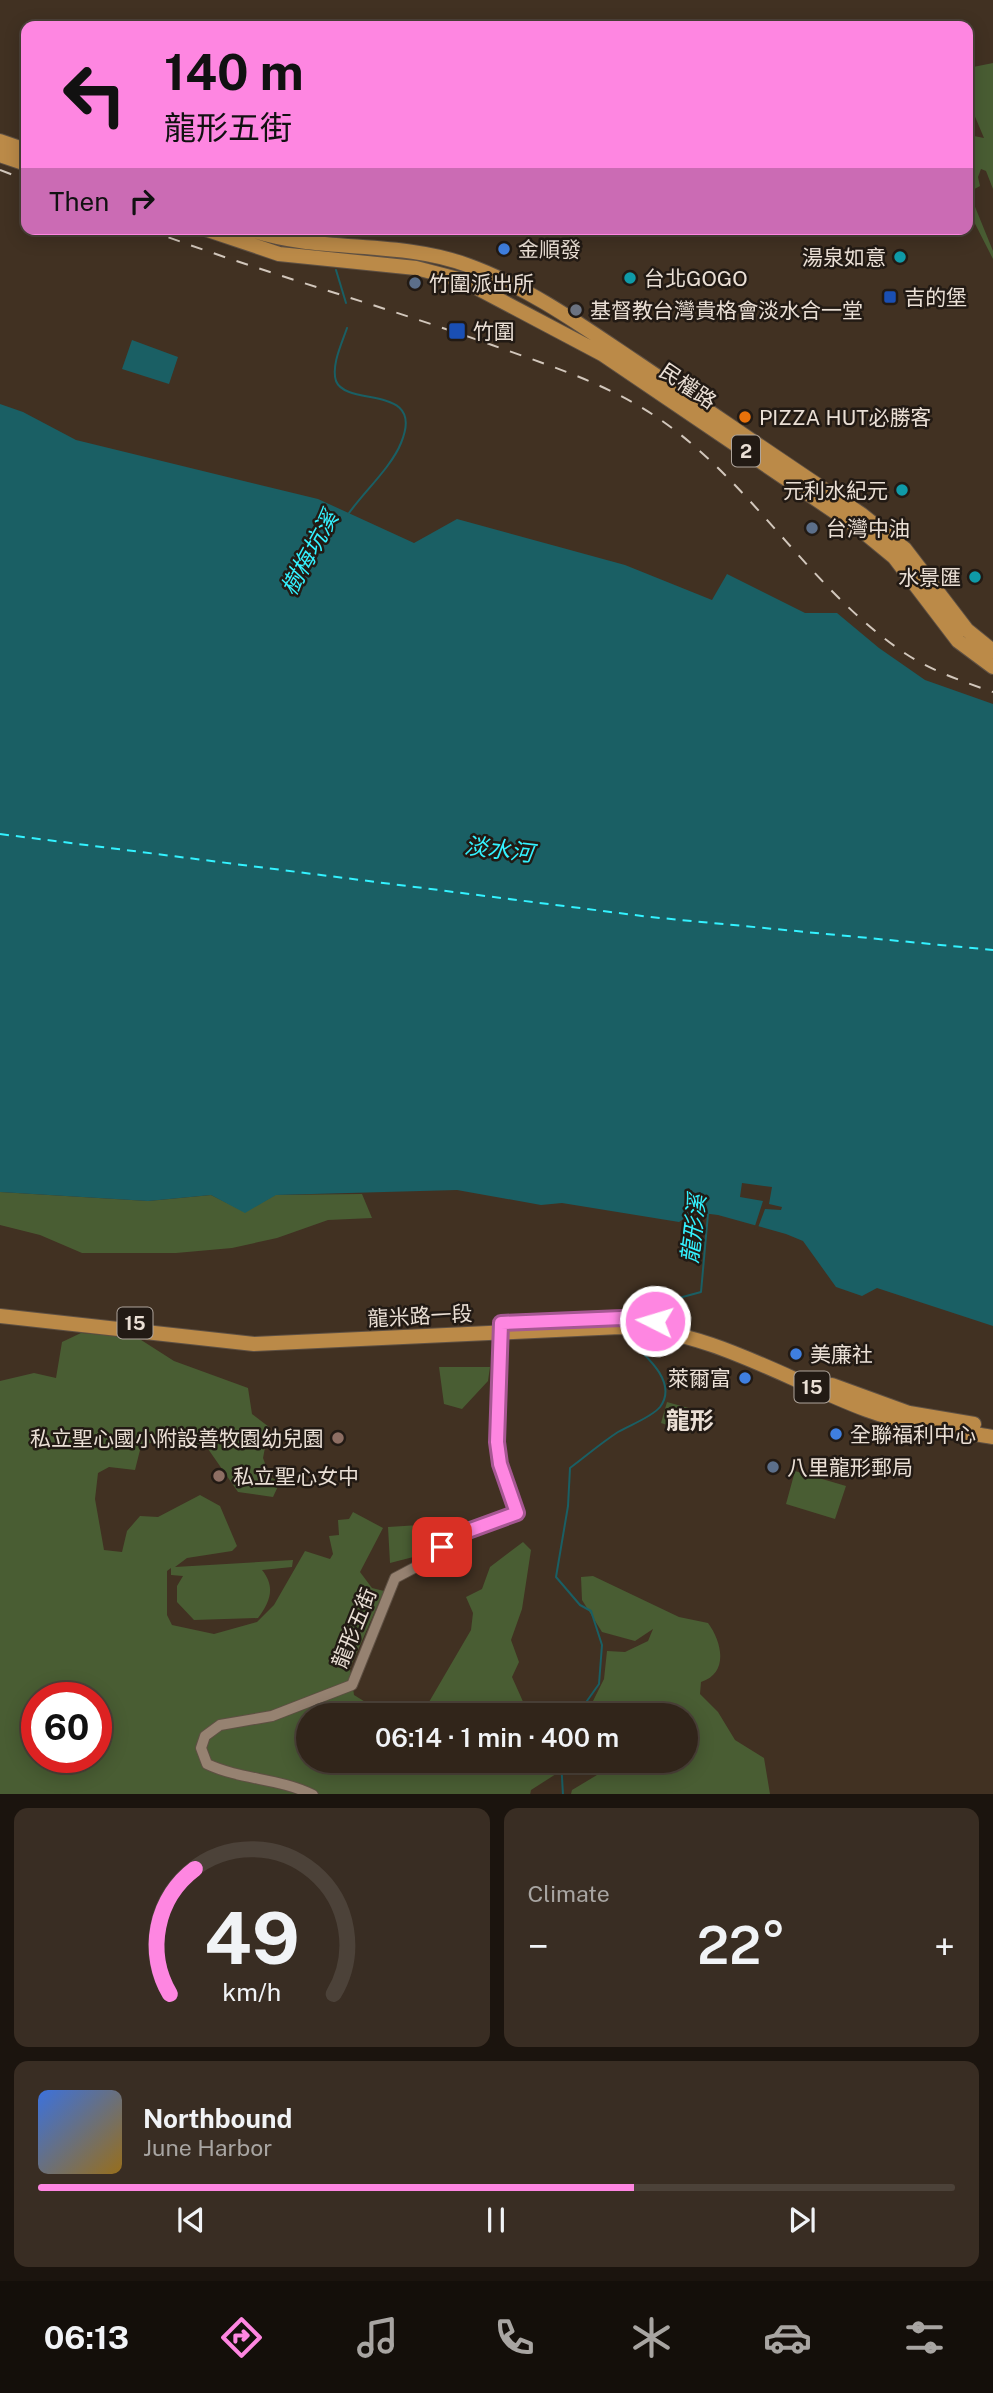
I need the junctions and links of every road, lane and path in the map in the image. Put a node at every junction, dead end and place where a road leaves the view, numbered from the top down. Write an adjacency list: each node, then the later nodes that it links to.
1 (0, 141): 2 (main road)
2 (21, 148)
3 (0, 155): 4 (main road)
4 (21, 162)
5 (223, 235): 7 (main road, 民權路 / 2)
6 (273, 235): 7 (main road, 民權路 / 2)
7 (334, 252): 8 (main road, 民權路 / 2); 9 (main road, 民權路 / 2)
8 (993, 651)
9 (993, 667)
10 (0, 1307): 14 (main road, 龍米路一段 / 15)
11 (0, 1316): 14 (main road, 龍米路一段 / 15)
12 (655, 1325): 13 (main road, 龍米路一段 / 15); 15 (main road, 龍米路一段 / 15); 16 (main road, 龍米路一段 / 15)
13 (501, 1328): 14 (main road, 龍米路一段 / 15); 17 (street, 龍形五街)
14 (269, 1340)
15 (993, 1427)
16 (993, 1437)
17 (313, 1794)

